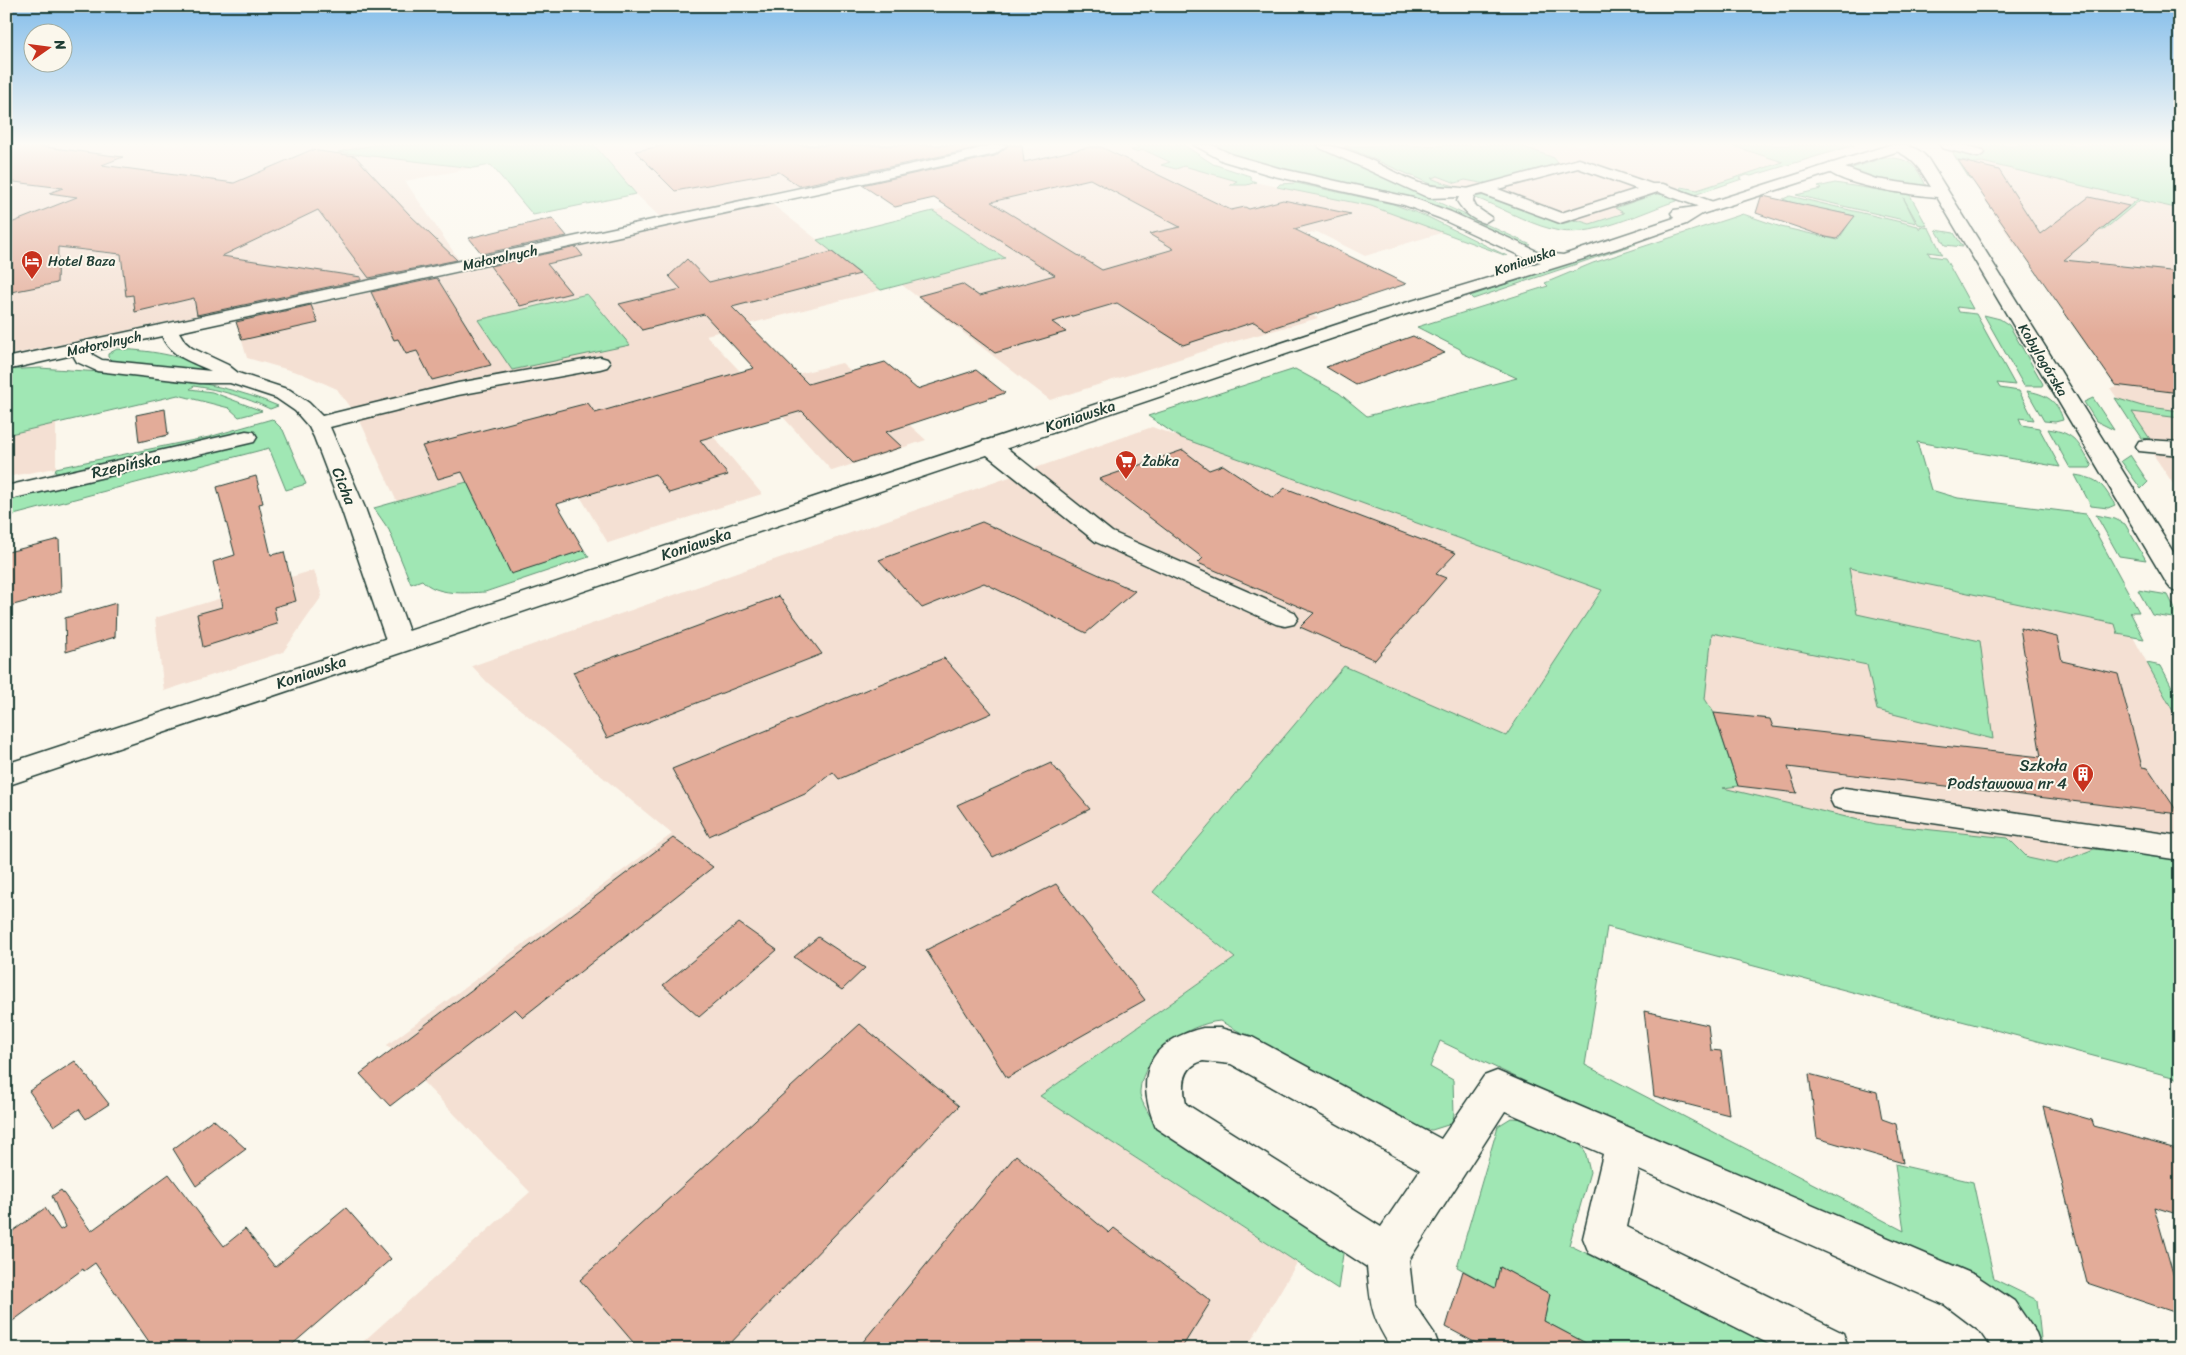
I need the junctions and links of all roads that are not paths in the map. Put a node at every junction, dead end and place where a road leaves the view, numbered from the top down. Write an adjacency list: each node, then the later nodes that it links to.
1 (732, 208): 13 (street, Małorolnych)
2 (1427, 208): 11 (street)
3 (1463, 208): 9 (street)
4 (1470, 208): 9 (street)
5 (1534, 208): 6 (street)
6 (1591, 208)
7 (1704, 208): 10 (street, Koniawska)
8 (1951, 208): 25 (street, Kobylogórska)
9 (1484, 218): 10 (street)
10 (1560, 255): 11 (street); 12 (street, Koniawska)
11 (1535, 256): 12 (street, Koniawska)
12 (1385, 314): 21 (street, Koniawska)
13 (169, 330): 15 (street, Małorolnych); 18 (street)
14 (6, 344): 15 (street)
15 (73, 351): 17 (street, Małorolnych); 18 (street)
16 (600, 363): 19 (street)
17 (6, 364)
18 (232, 377): 19 (street, Cicha)
19 (318, 424): 27 (street, Cicha)
20 (246, 437): 24 (street, Rzepińska)
21 (990, 446): 26 (street); 27 (street, Koniawska)
22 (2164, 447): 23 (street)
23 (2180, 469)
24 (6, 493)
25 (2180, 584)
26 (1285, 618)
27 (400, 642): 28 (street, Koniawska)
28 (6, 775)
29 (1845, 799): 30 (street)
30 (2180, 848)
31 (1625, 1144): 32 (street); 35 (street); 36 (street)
32 (1447, 1164): 33 (street); 33 (street)
33 (1387, 1255): 34 (street)
34 (1418, 1349)
35 (1827, 1349)
36 (2020, 1349)

